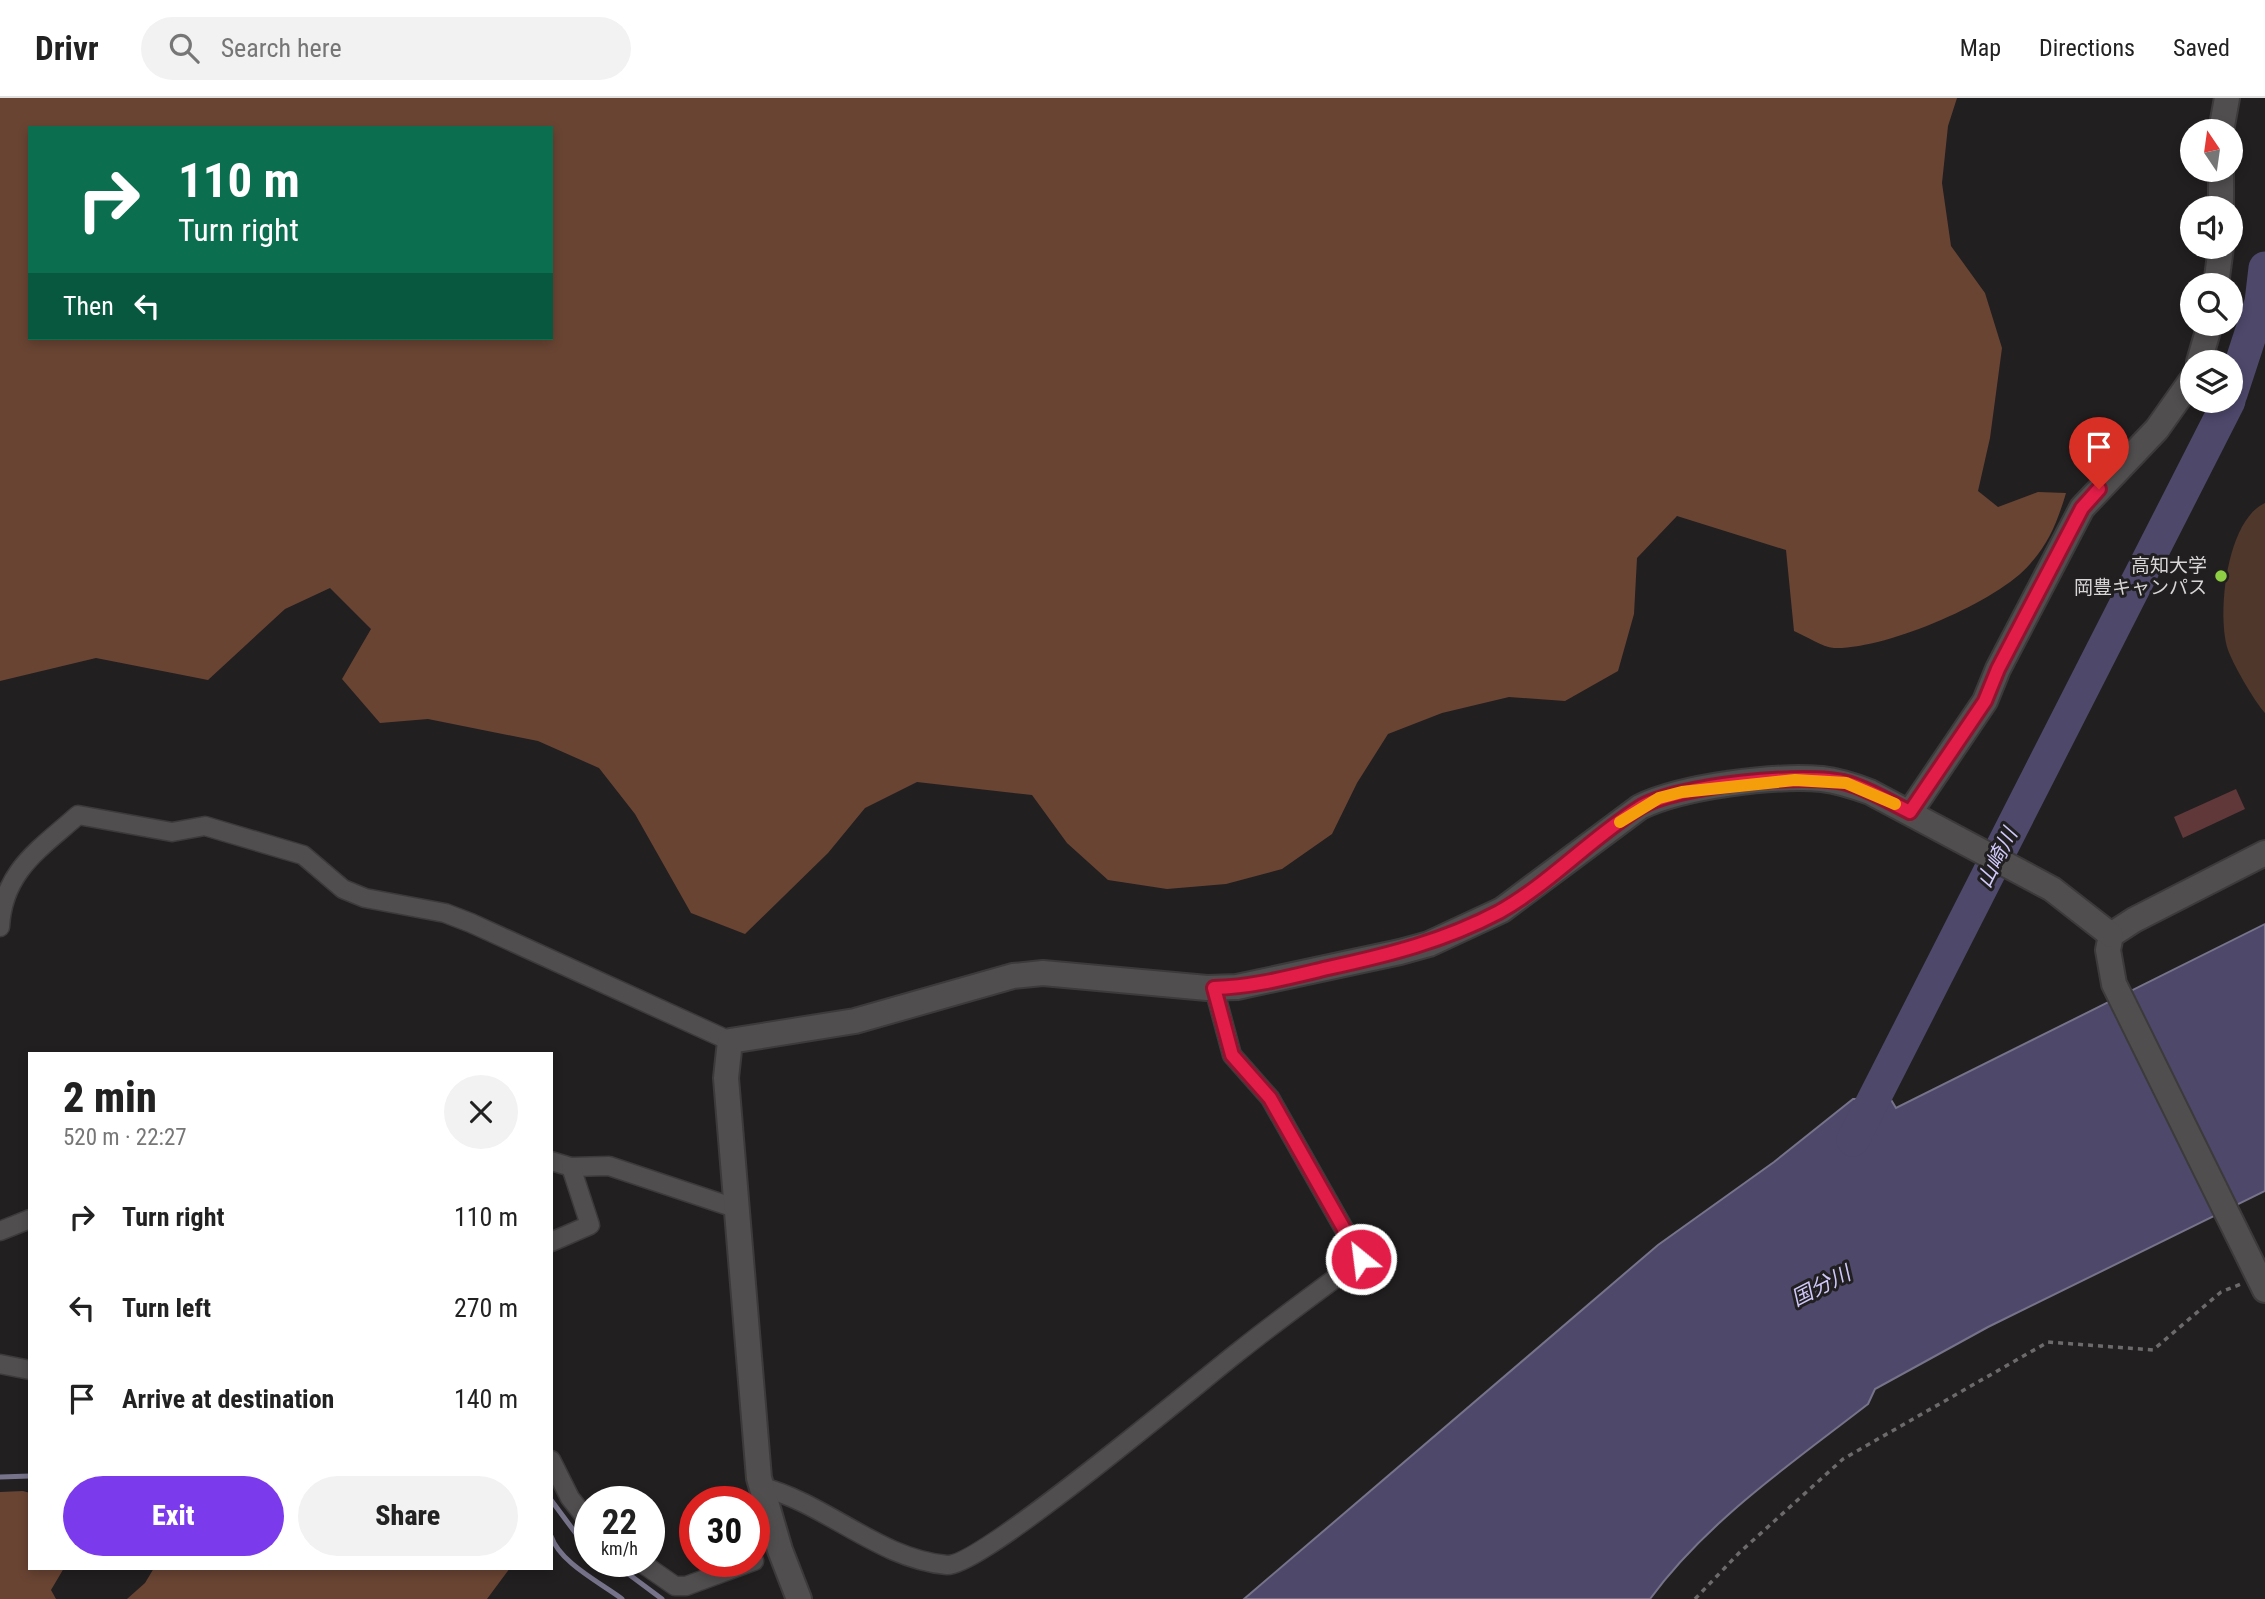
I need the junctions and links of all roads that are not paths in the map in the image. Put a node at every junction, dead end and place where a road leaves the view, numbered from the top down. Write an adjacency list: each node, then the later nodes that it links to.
1 (2227, 98): 2 (street)
2 (2223, 119)
3 (2180, 396): 4 (street)
4 (1910, 812): 7 (street); 8 (street)
5 (2265, 853): 7 (street)
6 (0, 927): 9 (street)
7 (2111, 935): 16 (street)
8 (1214, 988): 9 (street); 21 (street)
9 (730, 1041): 12 (street)
10 (553, 1162): 11 (street)
11 (571, 1167): 12 (street); 15 (street)
12 (738, 1209): 20 (street)
13 (28, 1220): 14 (street)
14 (0, 1231)
15 (553, 1241)
16 (2259, 1277)
17 (0, 1364): 18 (street)
18 (28, 1370)
19 (553, 1464): 22 (street)
20 (762, 1486)
21 (770, 1489)
22 (574, 1503)
23 (770, 1515): 24 (street)
24 (780, 1550): 25 (street); 28 (street)
25 (770, 1554)
26 (662, 1577): 27 (street)
27 (712, 1577)
28 (799, 1599)

